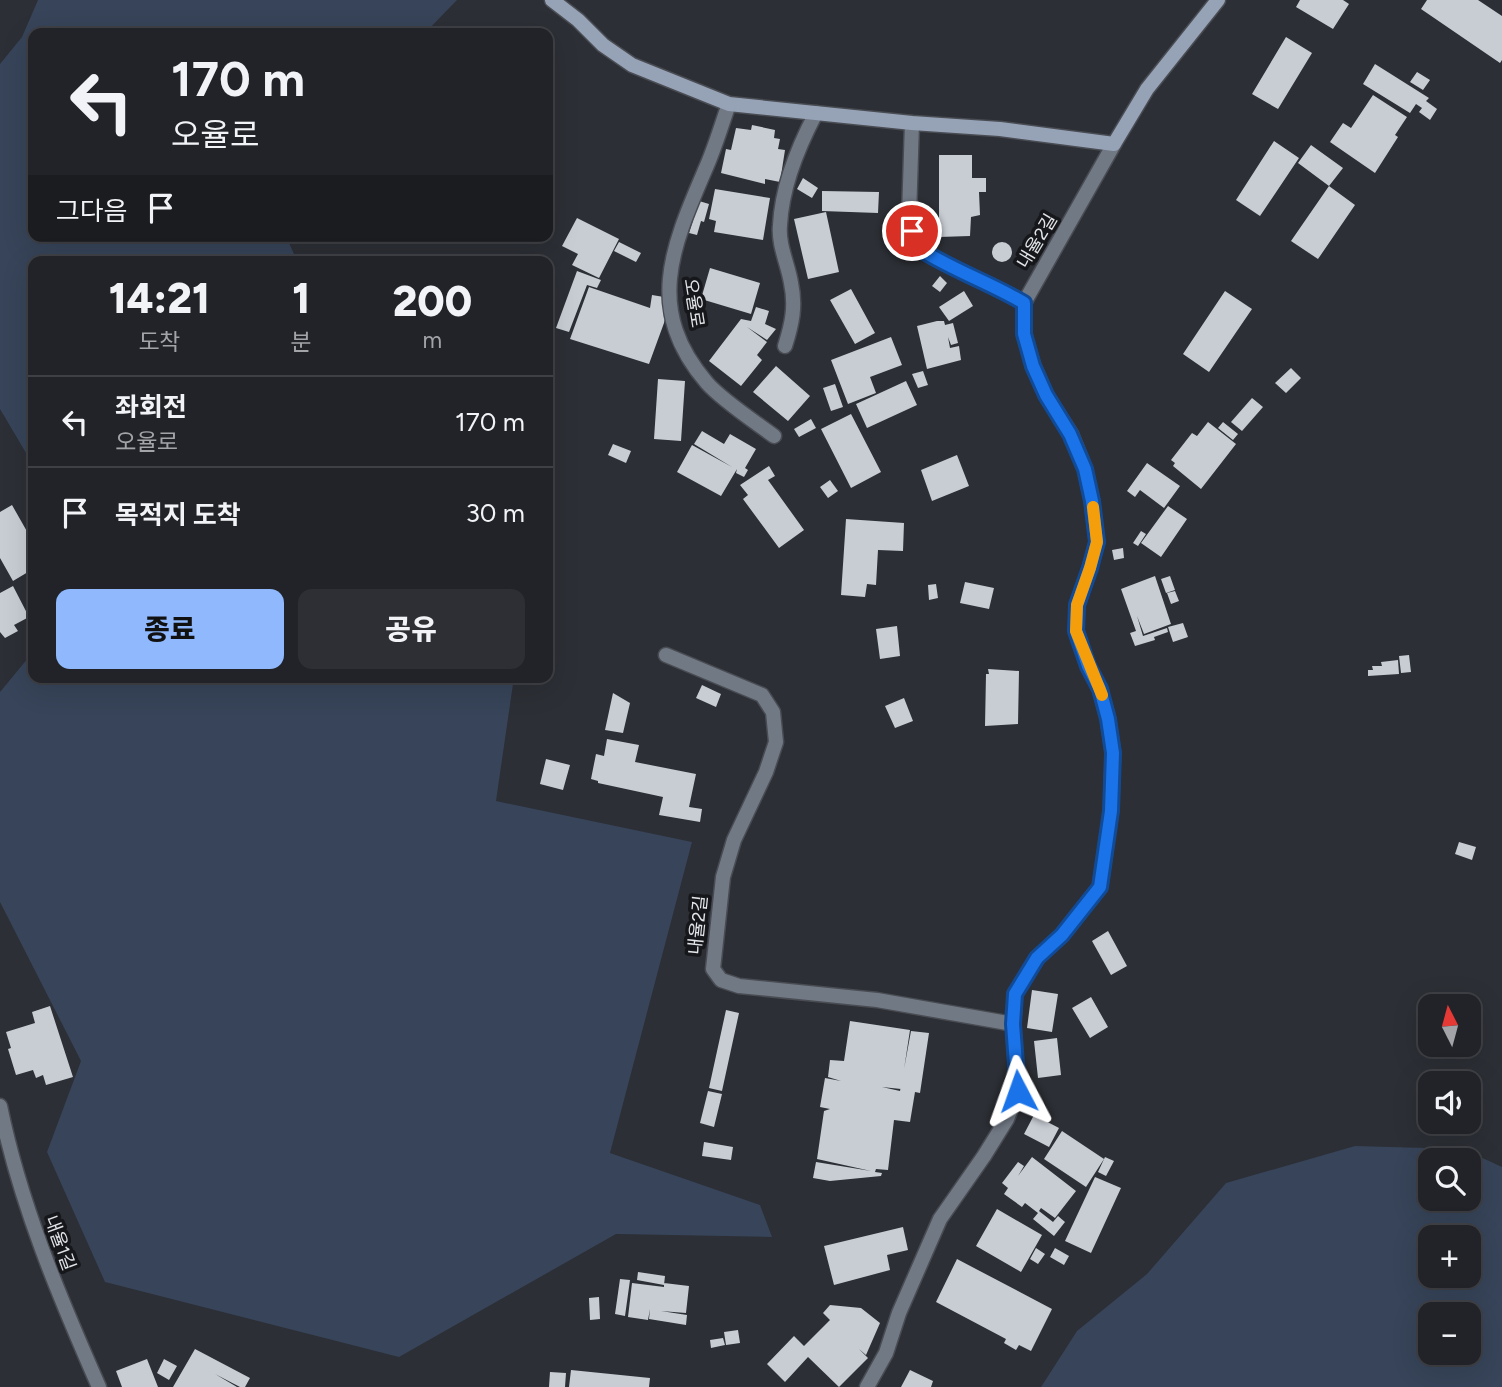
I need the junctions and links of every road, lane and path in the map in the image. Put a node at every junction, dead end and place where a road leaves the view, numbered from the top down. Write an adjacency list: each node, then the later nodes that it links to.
1 (552, 0): 3 (street)
2 (1218, 0): 6 (street)
3 (729, 104): 4 (street); 9 (street, 오율로)
4 (816, 113): 5 (street); 8 (street)
5 (912, 123): 6 (street); 7 (street)
6 (1114, 144): 7 (street, 내율2길)
7 (1024, 303): 11 (street)
8 (785, 346)
9 (774, 436)
10 (666, 654): 11 (street, 내율2길)
11 (1013, 1024): 14 (street)
12 (0, 1106): 13 (street, 내율1길)
13 (99, 1387)
14 (867, 1387)

